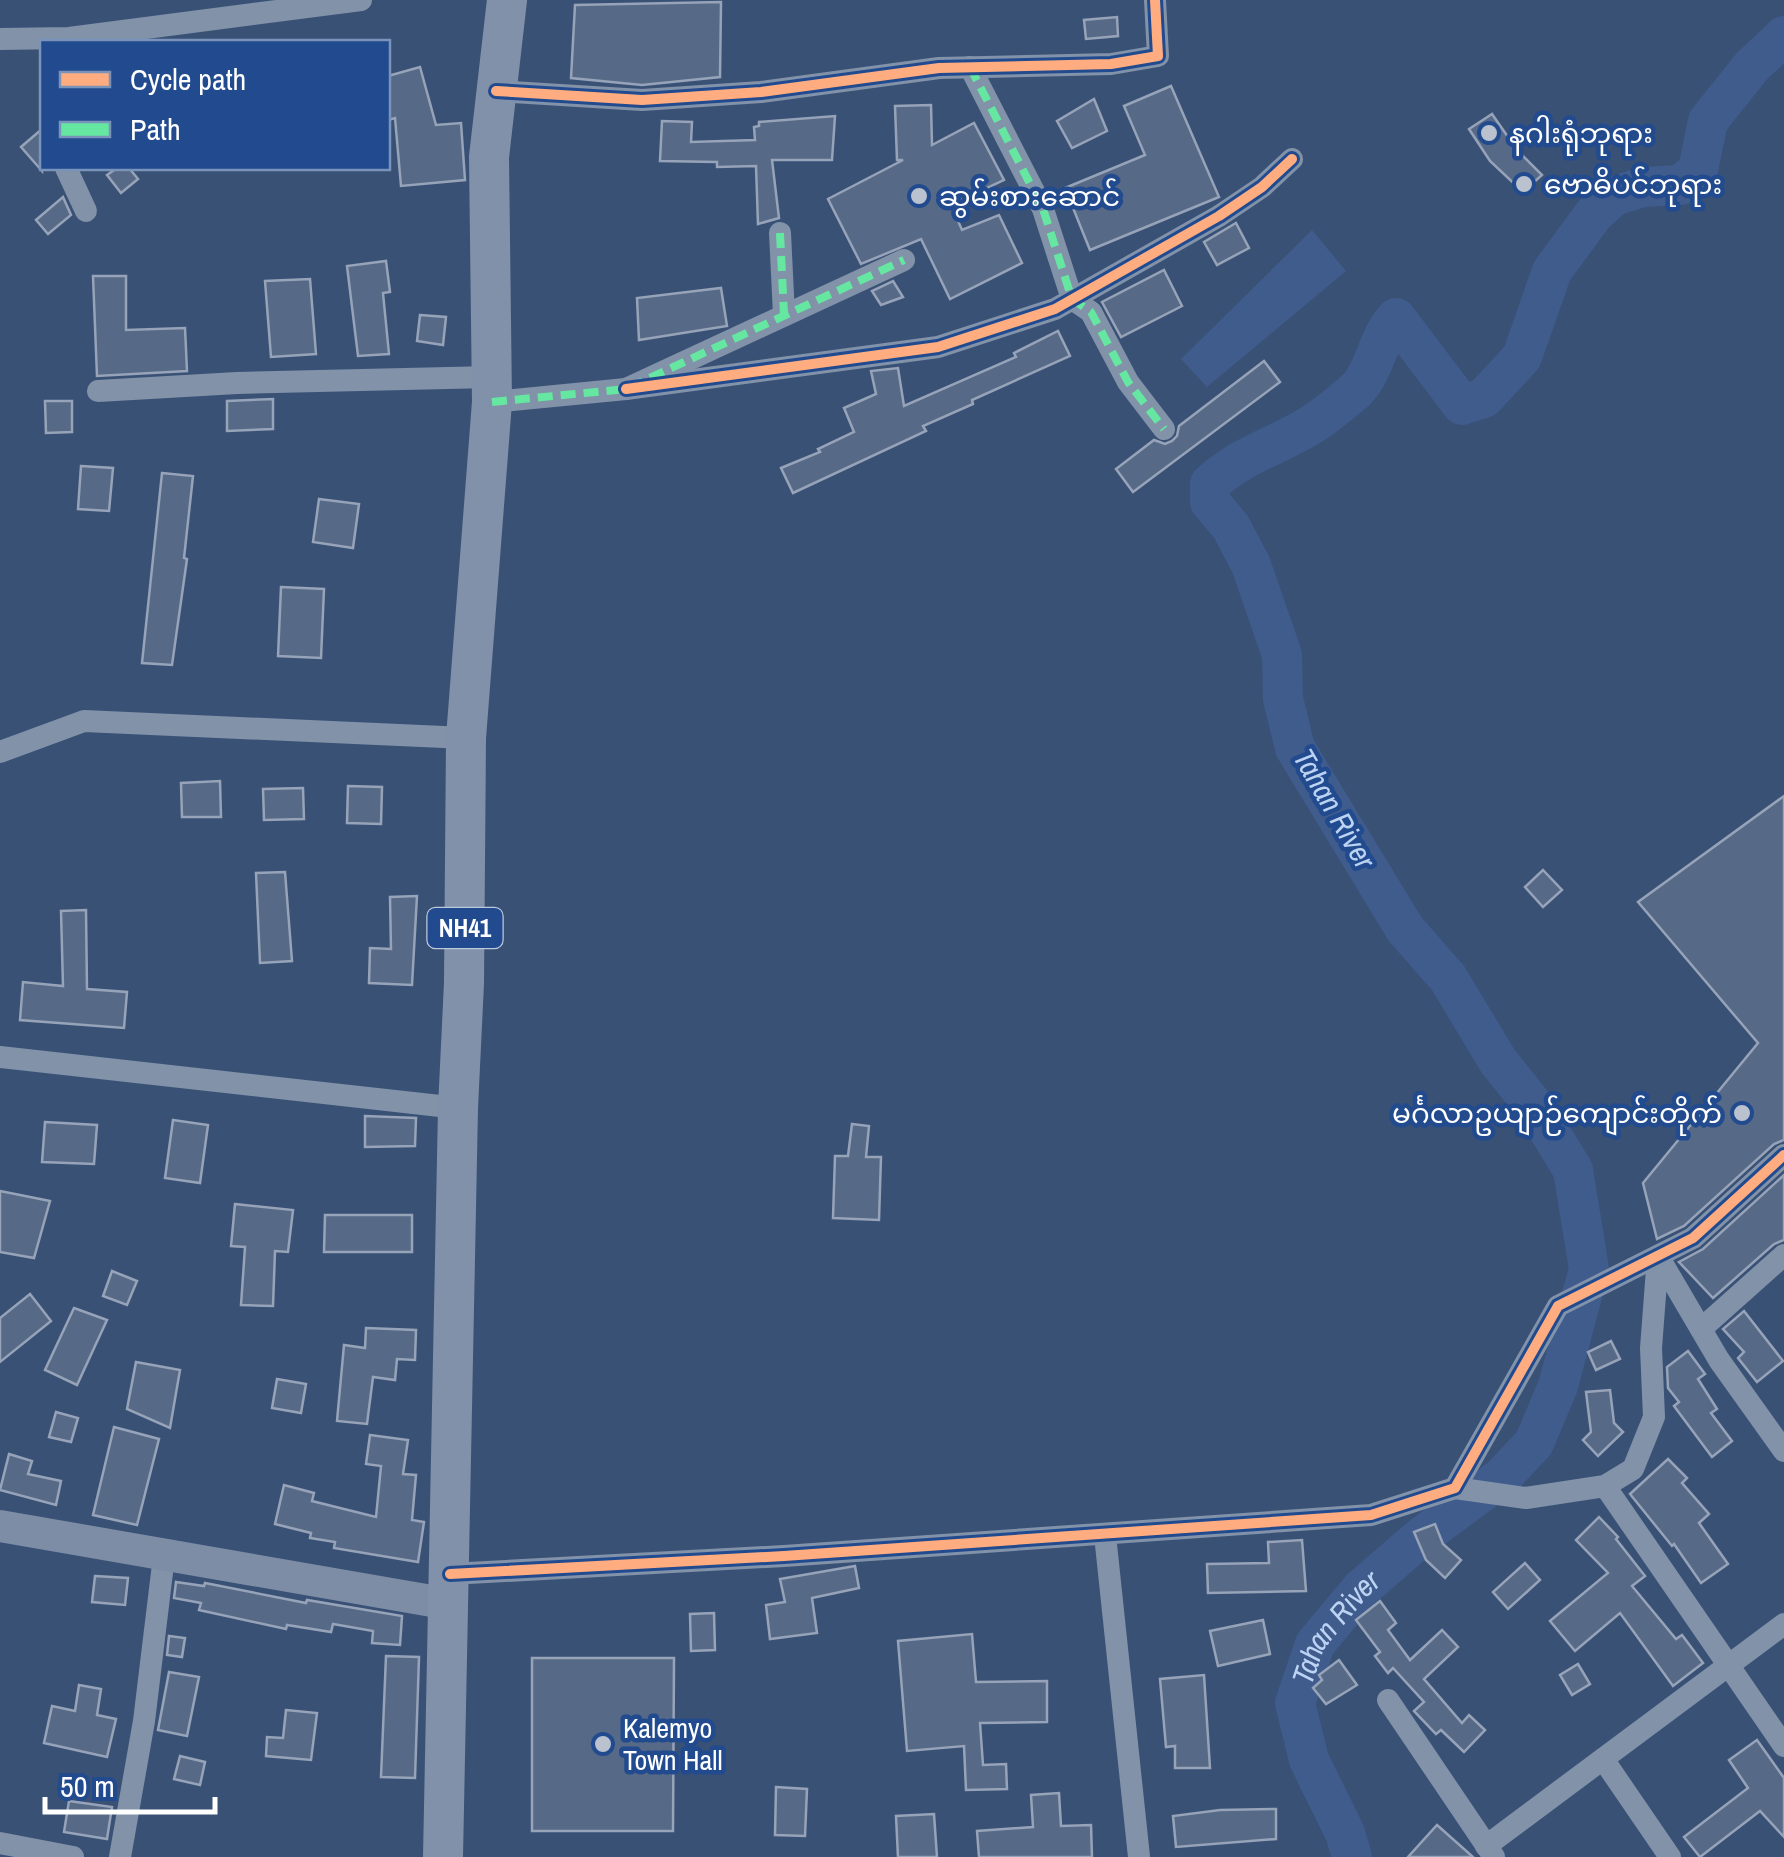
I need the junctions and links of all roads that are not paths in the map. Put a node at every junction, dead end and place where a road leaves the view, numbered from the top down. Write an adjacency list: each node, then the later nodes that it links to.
1 (362, 0): 5 (street)
2 (506, 0): 7 (highway, NH41)
3 (1155, 0): 6 (street)
4 (0, 39): 5 (street)
5 (68, 40)
6 (970, 68): 7 (street); 13 (street)
7 (496, 91): 15 (highway, NH41)
8 (1292, 159): 13 (street)
9 (67, 170): 10 (street)
10 (86, 212)
11 (780, 233): 14 (street)
12 (904, 260): 14 (street)
13 (1072, 299): 16 (street); 18 (street)
14 (784, 316): 16 (street)
15 (492, 390): 16 (street); 17 (street); 19 (highway, NH41)
16 (626, 390)
17 (98, 391)
18 (1164, 430)
19 (466, 738): 20 (street); 22 (highway, NH41)
20 (0, 752)
21 (0, 1057): 22 (street)
22 (458, 1108): 34 (highway, NH41)
23 (1784, 1155): 25 (street)
24 (1784, 1255): 26 (street)
25 (1658, 1256): 26 (street); 29 (street); 30 (street)
26 (1701, 1329): 27 (street)
27 (1776, 1422): 28 (street)
28 (1784, 1451)
29 (1605, 1486): 30 (street); 36 (street)
30 (1456, 1488): 32 (street)
31 (0, 1526): 33 (street)
32 (1105, 1535): 34 (street); 45 (street)
33 (164, 1556): 34 (street); 43 (street)
34 (449, 1589): 44 (highway, NH41)
35 (1784, 1624): 36 (street)
36 (1729, 1666): 38 (street); 39 (street)
37 (1388, 1700): 41 (street)
38 (1784, 1746)
39 (1604, 1759): 41 (street); 46 (street)
40 (0, 1844): 42 (street)
41 (1490, 1851)
42 (73, 1857)
43 (120, 1857)
44 (443, 1857)
45 (1140, 1857)
46 (1670, 1857)

